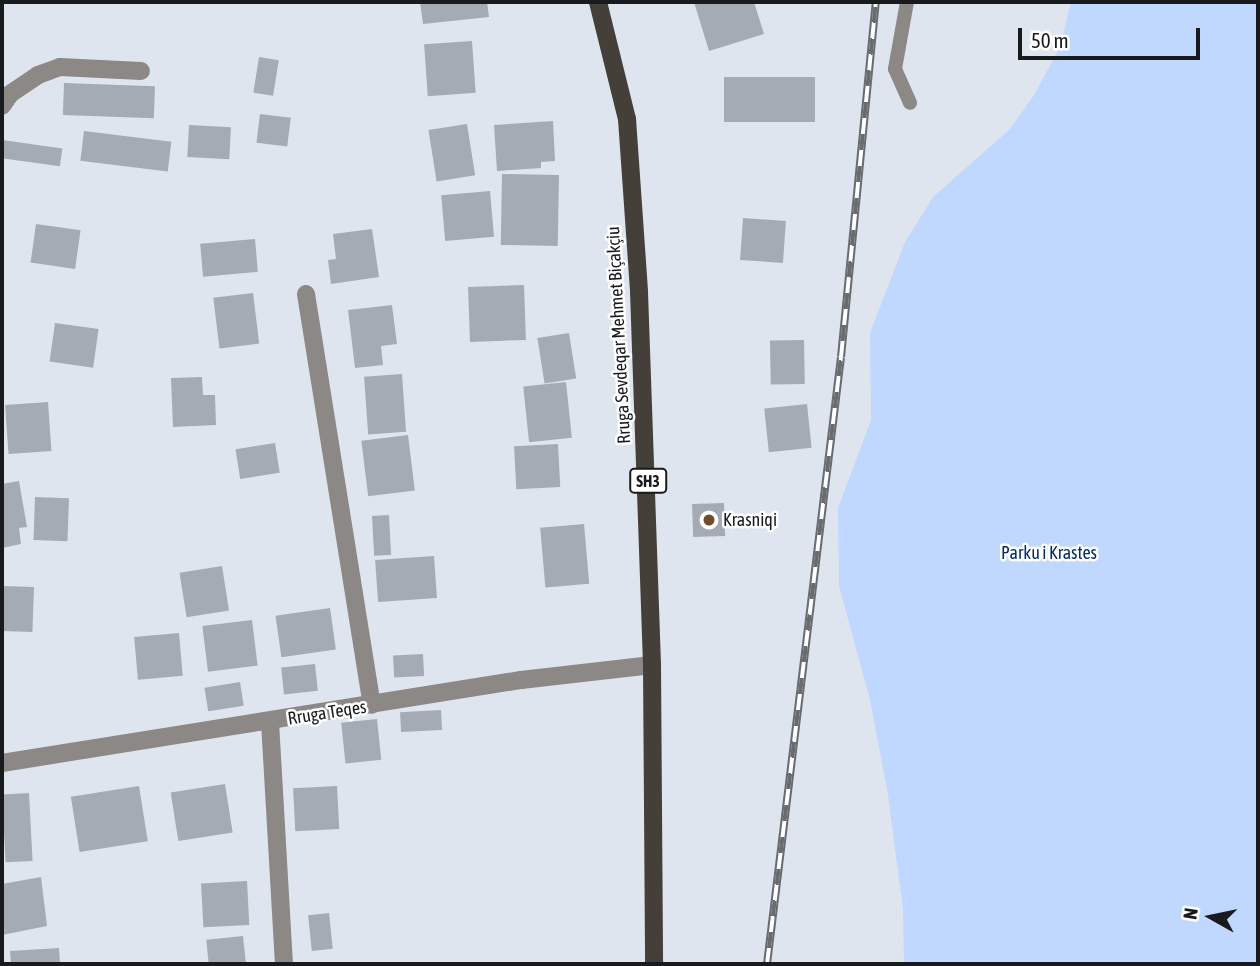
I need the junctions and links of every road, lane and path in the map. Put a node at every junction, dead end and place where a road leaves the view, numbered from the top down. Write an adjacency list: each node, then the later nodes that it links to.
1 (598, 2): 7 (main road, Rruga Sevdeqar Mehmet Biçakçiu / SH3)
2 (907, 2): 4 (lane)
3 (141, 71): 5 (street)
4 (910, 103)
5 (2, 106)
6 (306, 294): 8 (street)
7 (652, 665): 8 (street, Rruga Teqes); 12 (main road, Rruga Sevdeqar Mehmet Biçakçiu / SH3)
8 (372, 705): 9 (street, Rruga Teqes)
9 (270, 722): 10 (street, Rruga Teqes); 11 (street)
10 (2, 763)
11 (284, 964)
12 (654, 964)

